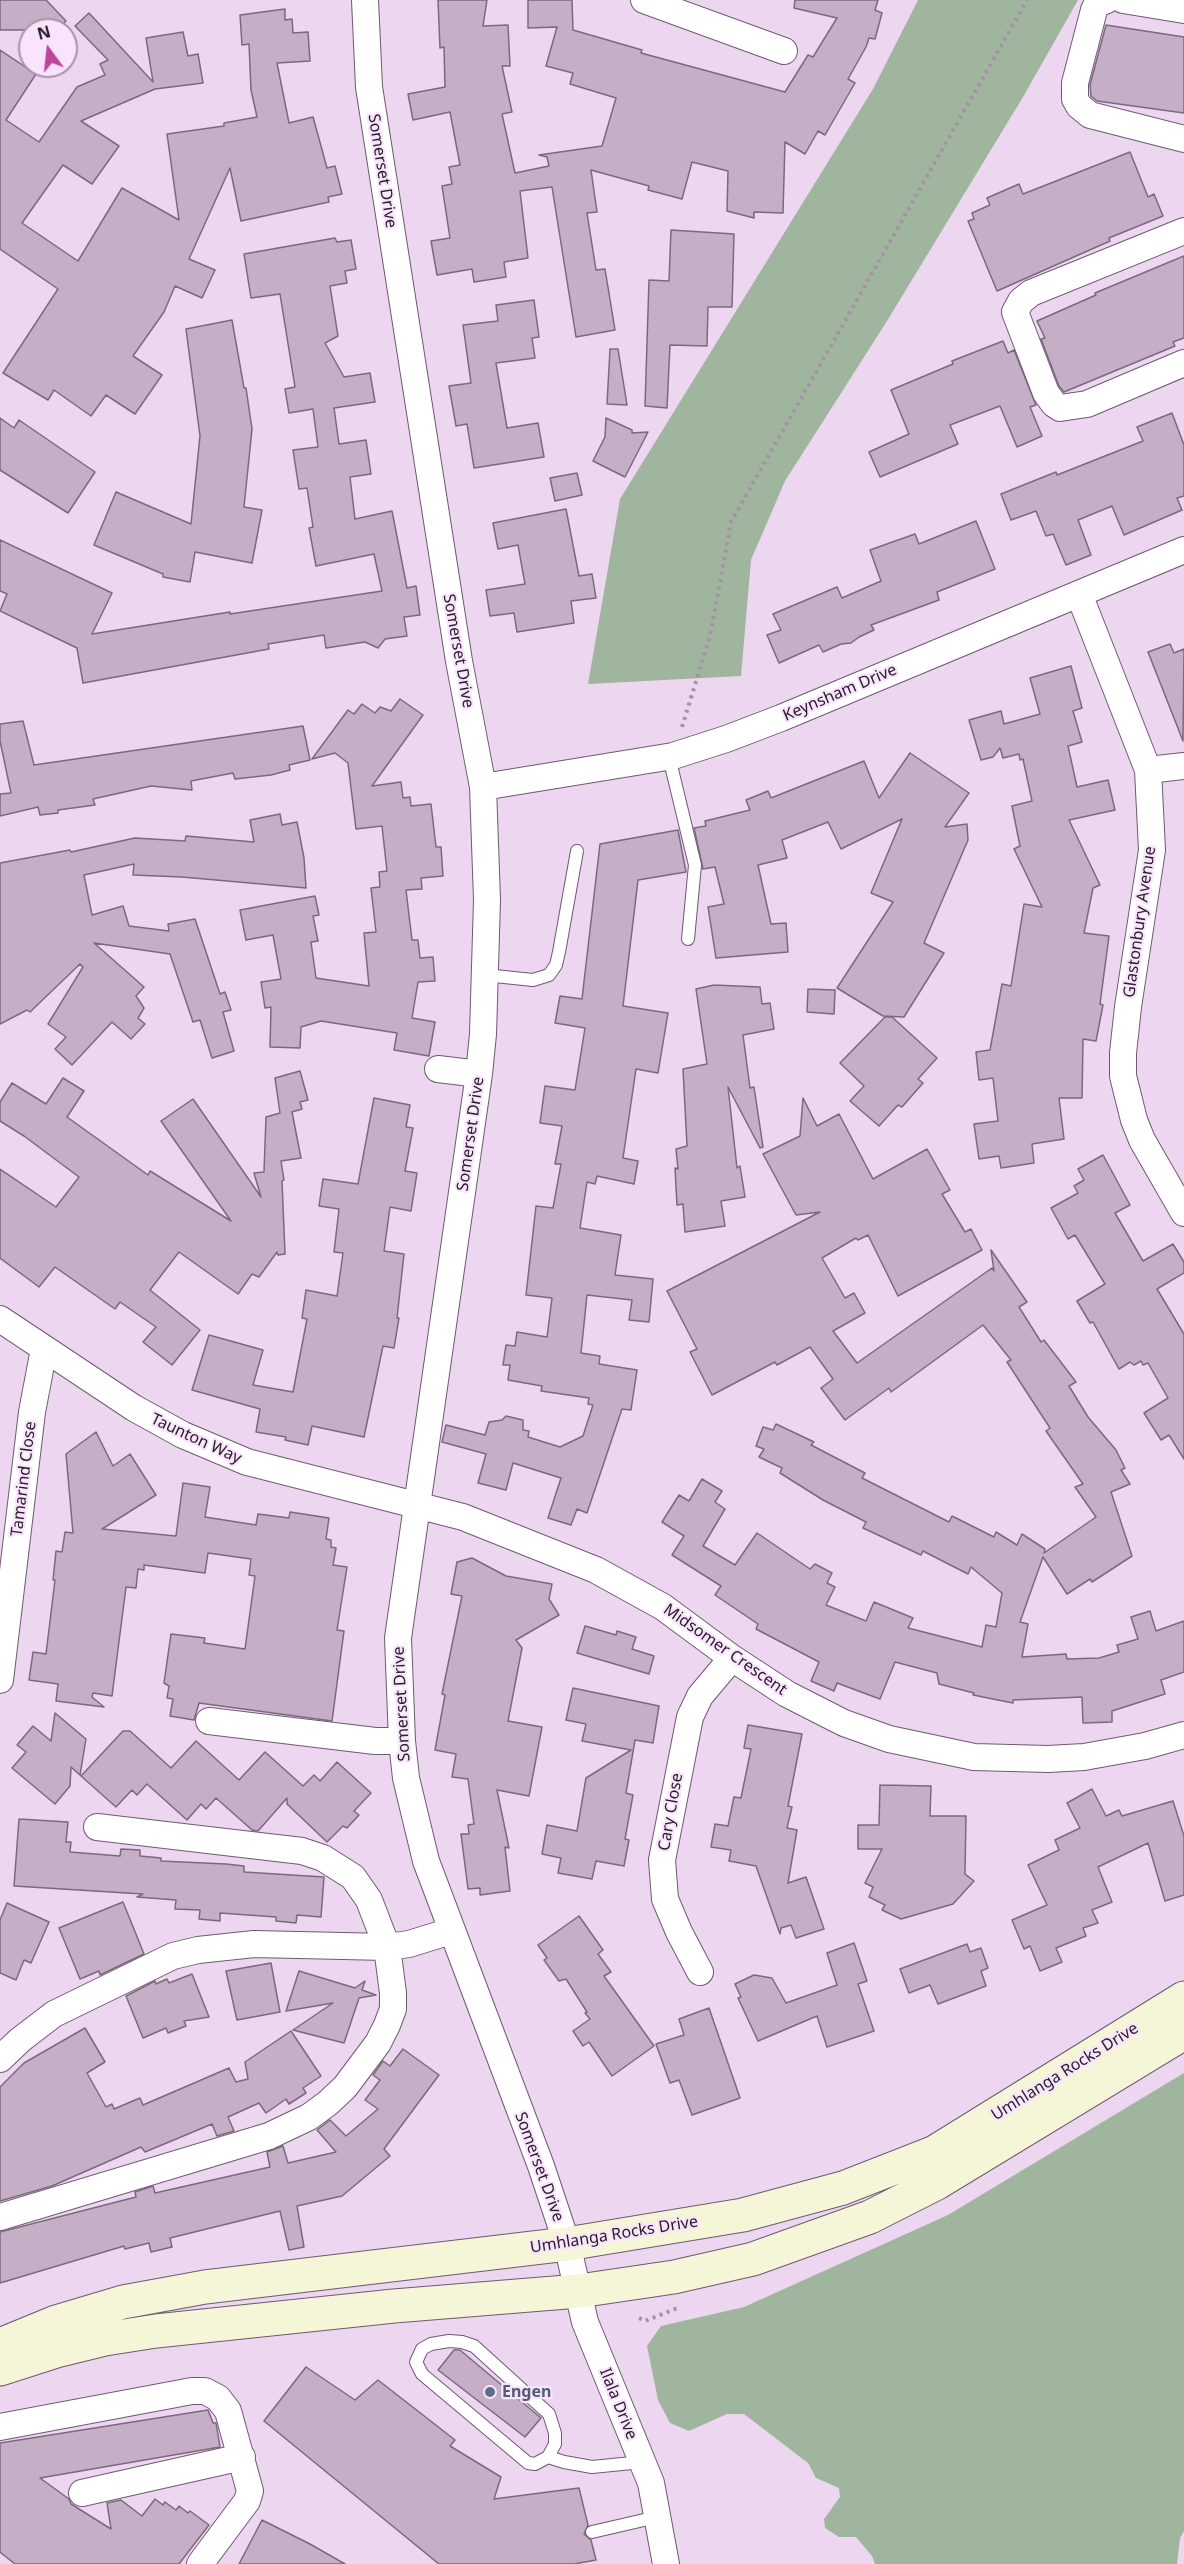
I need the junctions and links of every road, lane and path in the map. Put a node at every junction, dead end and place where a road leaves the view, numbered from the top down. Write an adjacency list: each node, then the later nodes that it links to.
1 (365, 0): 16 (street, Somerset Drive)
2 (644, 0): 7 (street)
3 (1027, 0): 13 (path)
4 (1107, 0): 8 (street)
5 (1123, 0): 6 (street)
6 (1184, 10)
7 (784, 51)
8 (1184, 139)
9 (1184, 231): 10 (street)
10 (1184, 363)
11 (1184, 550): 12 (street, Keynsham Drive)
12 (1079, 594): 13 (street, Keynsham Drive); 15 (street, Glastonbury Avenue)
13 (671, 757): 16 (street, Keynsham Drive); 18 (lane)
14 (1184, 766): 15 (street)
15 (1148, 770): 22 (street, Glastonbury Avenue)
16 (483, 787): 19 (street, Somerset Drive)
17 (577, 851): 19 (lane)
18 (688, 939)
19 (485, 975): 21 (street, Somerset Drive)
20 (438, 1069): 21 (street)
21 (479, 1074): 25 (street, Somerset Drive)
22 (1184, 1213)
23 (0, 1319): 24 (street, Taunton Way)
24 (44, 1349): 25 (street, Taunton Way); 27 (street, Tamarind Close)
25 (417, 1504): 26 (street, Midsomer Crescent); 30 (street, Somerset Drive)
26 (732, 1658): 29 (street, Midsomer Crescent); 34 (street, Cary Close)
27 (0, 1680)
28 (210, 1721): 30 (street)
29 (1184, 1735)
30 (402, 1741): 32 (street, Somerset Drive)
31 (97, 1827): 33 (street)
32 (451, 1931): 33 (street); 39 (street, Somerset Drive)
33 (398, 1946): 37 (street); 38 (street)
34 (700, 1972)
35 (1184, 1998): 39 (main road, Umhlanga Rocks Drive)
36 (1184, 2033): 40 (main road, Umhlanga Rocks Drive)
37 (0, 2059)
38 (0, 2217)
39 (567, 2244): 40 (street, Ilala Drive); 41 (main road, Umhlanga Rocks Drive)
40 (579, 2291): 42 (main road, Umhlanga Rocks Drive); 46 (street, Ilala Drive)
41 (0, 2345)
42 (0, 2369)
43 (0, 2427): 44 (street)
44 (242, 2457): 47 (street); 50 (street)
45 (549, 2457): 45 (lane); 46 (lane)
46 (642, 2462): 48 (street, Ilala Drive)
47 (82, 2493)
48 (657, 2517): 49 (lane); 51 (street, Ilala Drive)
49 (592, 2532)
50 (200, 2564)
51 (666, 2564)

